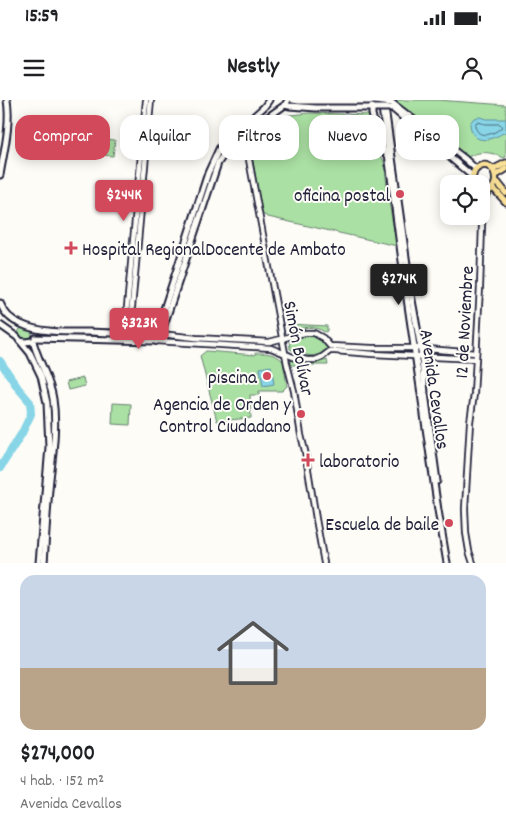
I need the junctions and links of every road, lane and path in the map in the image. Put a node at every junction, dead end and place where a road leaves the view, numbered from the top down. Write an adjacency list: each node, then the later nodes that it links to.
1 (7, 100): 22 (main road)
2 (146, 100): 36 (street)
3 (151, 100): 36 (street)
4 (293, 100): 5 (main road)
5 (322, 101): 6 (main road); 9 (main road)
6 (378, 101): 10 (main road); 11 (main road, bridge); 15 (main road, Avenida Cevallos); 41 (main road, Avenida Cevallos)
7 (273, 102): 8 (main road); 12 (main road)
8 (285, 104): 9 (main road); 13 (main road)
9 (322, 108): 10 (main road)
10 (373, 108): 11 (main road, bridge); 15 (main road)
11 (395, 108): 20 (main road); 23 (main road)
12 (256, 115)
13 (271, 115)
14 (219, 150): 35 (main road)
15 (388, 155): 41 (main road, Avenida Cevallos)
16 (220, 160): 35 (main road)
17 (248, 160): 39 (street, Simón Bolívar)
18 (506, 163): 21 (main road)
19 (506, 169): 21 (main road)
20 (476, 170): 21 (main road); 24 (main road)
21 (496, 172): 25 (main road)
22 (0, 175)
23 (471, 175)
24 (473, 175)
25 (498, 183): 26 (main road); 28 (main road)
26 (494, 189): 27 (main road); 29 (main road)
27 (490, 190)
28 (506, 193)
29 (506, 202)
30 (483, 225): 42 (street, 12 de Noviembre)
31 (0, 303): 33 (main road)
32 (0, 325): 37 (main road)
33 (22, 325): 34 (main road); 37 (main road)
34 (33, 328): 36 (main road); 38 (main road)
35 (159, 334): 36 (main road); 39 (street); 40 (main road)
36 (126, 337): 38 (main road); 40 (main road)
37 (18, 339): 38 (main road); 46 (main road)
38 (34, 339): 47 (main road)
39 (283, 339): 41 (street); 43 (street, Simón Bolívar)
40 (156, 340): 43 (street)
41 (418, 349): 42 (street); 44 (main road, Avenida Cevallos)
42 (476, 352): 45 (street, 12 de Noviembre)
43 (286, 354): 44 (street); 48 (street, Simón Bolívar)
44 (419, 356): 45 (street); 49 (main road, Avenida Cevallos)
45 (476, 358): 50 (street, 12 de Noviembre)
46 (39, 563)
47 (44, 563)
48 (324, 563)
49 (448, 563)
50 (472, 563)

